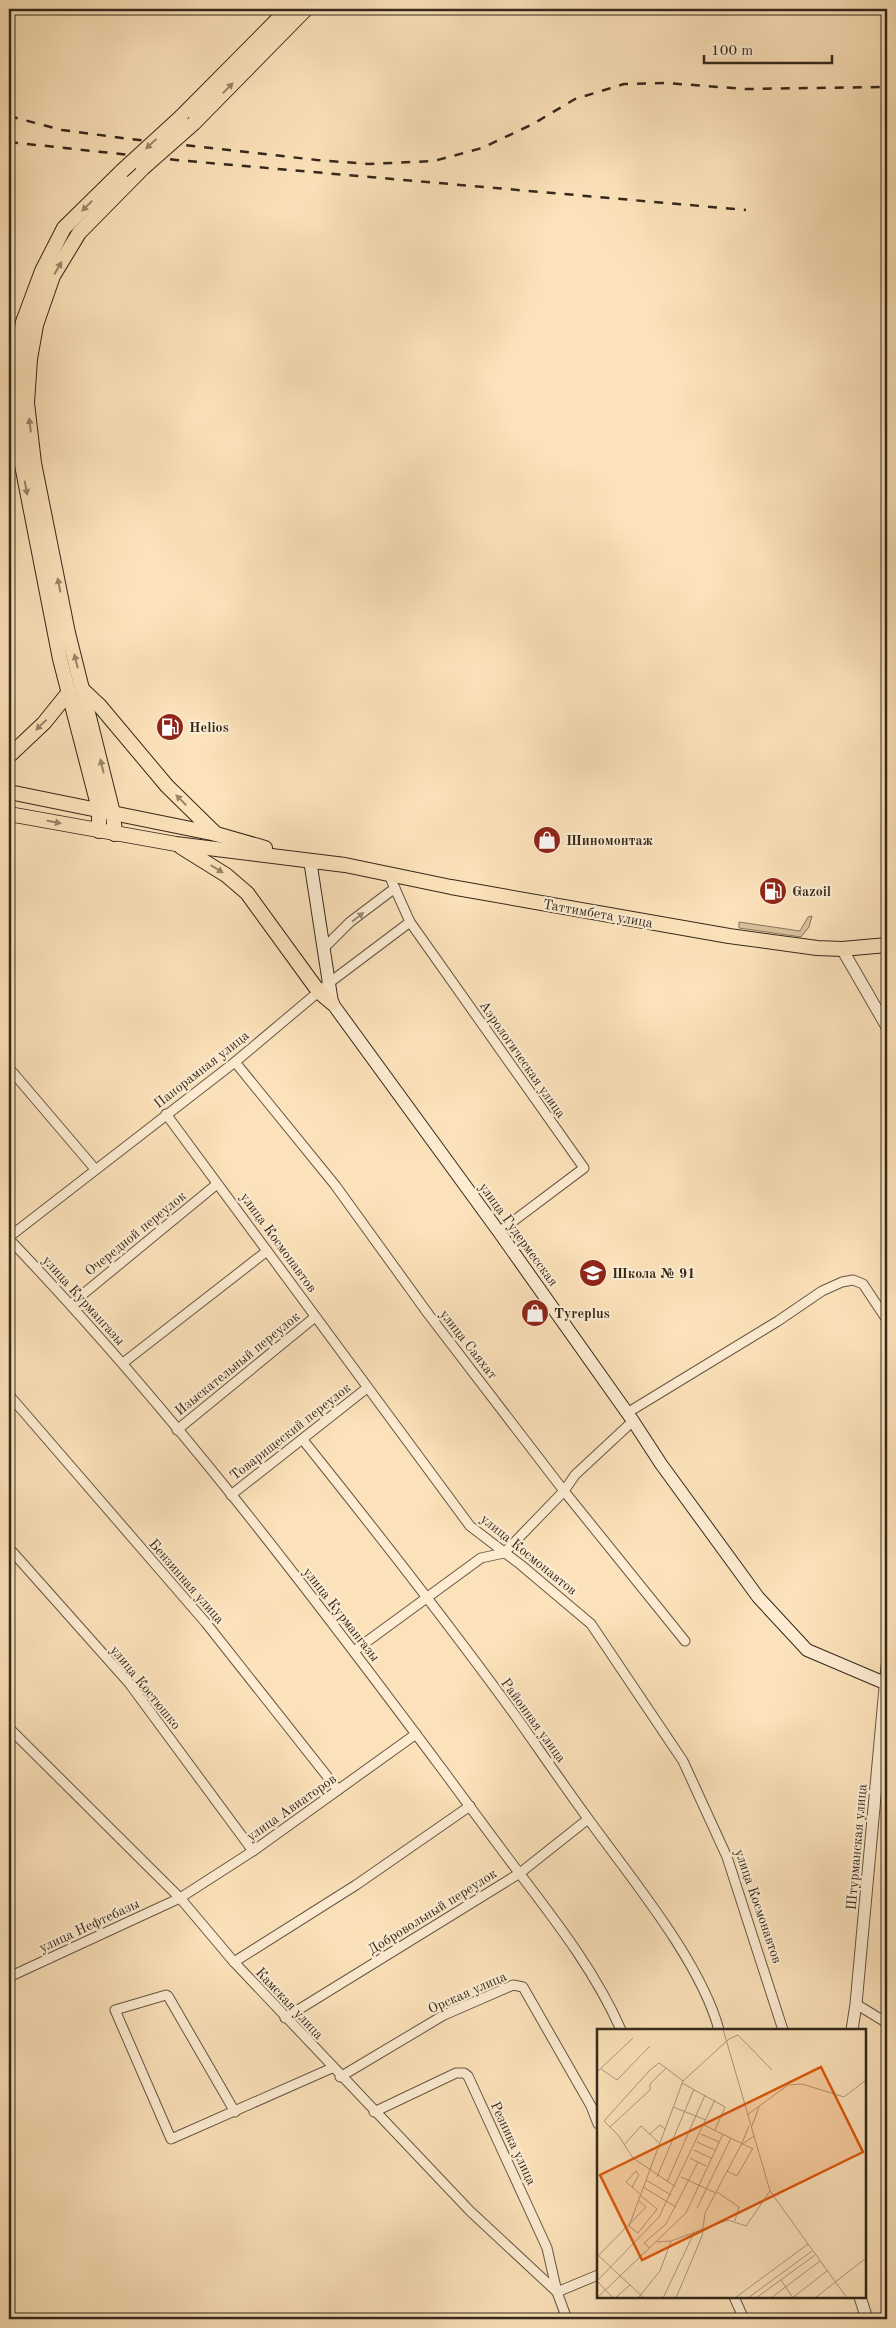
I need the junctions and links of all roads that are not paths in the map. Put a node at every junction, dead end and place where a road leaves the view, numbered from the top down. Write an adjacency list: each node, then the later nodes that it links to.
1 (288, 9): 3 (main road, one-way to 3, bridge)
2 (306, 9): 3 (main road, one-way to 2, bridge)
3 (76, 691): 4 (main road, one-way to 4); 6 (main road); 7 (main road, one-way to 3); 11 (main road, one-way to 3)
4 (9, 756)
5 (9, 792): 6 (main road)
6 (99, 810): 7 (main road); 9 (main road)
7 (113, 813): 10 (main road); 11 (main road)
8 (9, 814): 9 (main road, one-way to 9)
9 (100, 831): 10 (main road)
10 (115, 834): 12 (main road)
11 (216, 834): 13 (main road)
12 (176, 844): 13 (main road); 20 (main road, one-way to 20)
13 (310, 860): 14 (main road, Таттимбета улица); 18 (main road)
14 (388, 873): 15 (street, Аэрологическая улица); 19 (main road, Таттимбета улица)
15 (395, 888): 16 (street, Аэрологическая улица); 18 (street, one-way to 15)
16 (410, 922): 20 (street, Панорамная улица); 28 (street, Аэрологическая улица)
17 (887, 946): 19 (main road, Таттимбета улица)
18 (324, 948): 20 (main road)
19 (842, 949): 22 (street)
20 (324, 987): 21 (main road); 23 (street, Панорамная улица)
21 (332, 1003): 28 (main road, улица Гудермесская)
22 (887, 1027)
23 (235, 1062): 25 (street, Панорамная улица); 40 (street, улица Саяхат)
24 (9, 1068): 26 (street)
25 (166, 1114): 26 (street, Панорамная улица); 27 (street, улица Космонавтов)
26 (95, 1169): 29 (street, Панорамная улица)
27 (217, 1184): 30 (street, улица Космонавтов); 31 (street, Очередной переулок)
28 (499, 1232): 37 (main road, улица Гудермесская)
29 (9, 1238): 31 (street, улица Курмангазы)
30 (266, 1251): 32 (street, улица Космонавтов); 34 (street)
31 (71, 1304): 34 (street, улица Курмангазы)
32 (315, 1317): 35 (street, улица Космонавтов); 38 (street, Изыскательный переулок)
33 (887, 1320): 37 (street)
34 (123, 1363): 38 (street, улица Курмангазы)
35 (367, 1388): 39 (street, Товарищеский переулок); 43 (street, улица Космонавтов)
36 (9, 1396): 53 (street, Бензинная улица)
37 (630, 1417): 40 (street); 48 (main road, улица Гудермесская)
38 (177, 1430): 41 (street, улица Курмангазы)
39 (303, 1440): 41 (street, Товарищеский переулок); 44 (street, Районная улица)
40 (564, 1491): 43 (street); 45 (street, улица Саяхат)
41 (231, 1495): 46 (street, улица Курмангазы)
42 (9, 1548): 56 (street, улица Костюшко)
43 (504, 1553): 44 (street); 66 (street, улица Космонавтов)
44 (427, 1599): 46 (street); 55 (street, Районная улица)
45 (685, 1641)
46 (354, 1652): 50 (street, улица Курмангазы)
47 (887, 1666): 48 (street, Штурманская улица)
48 (886, 1684): 51 (street, Штурманская улица)
49 (9, 1728): 58 (street, Камская улица)
50 (416, 1734): 53 (street, улица Авиаторов); 54 (street, улица Курмангазы)
51 (879, 1763): 52 (street); 61 (street, Штурманская улица)
52 (887, 1774)
53 (338, 1790): 56 (street, улица Авиаторов)
54 (470, 1806): 57 (street, улица Курмангазы); 59 (street)
55 (588, 1819): 57 (street, Добровольный переулок); 65 (street, Районная улица)
56 (253, 1851): 58 (street, улица Авиаторов)
57 (520, 1873): 62 (street, Добровольный переулок); 64 (street, улица Курмангазы)
58 (180, 1898): 59 (street, Камская улица); 60 (street, улица Нефтебазы)
59 (234, 1962): 62 (street, Камская улица)
60 (9, 1977)
61 (856, 2004): 63 (street); 67 (street, Штурманская улица)
62 (285, 2018): 68 (street, Камская улица)
63 (887, 2023)
64 (621, 2029)
65 (719, 2029)
66 (784, 2029)
67 (852, 2029)
68 (332, 2068): 69 (street, Камская улица); 70 (street)
69 (340, 2077): 71 (street, Камская улица); 72 (street, Орская улица)
70 (235, 2112): 70 (street)
71 (374, 2112): 74 (street, Камская улица); 74 (street, Резника улица)
72 (597, 2121)
73 (597, 2275): 74 (street)
74 (557, 2292): 77 (street, Резника улица)
75 (734, 2298): 78 (street)
76 (860, 2298): 79 (street)
77 (567, 2319)
78 (744, 2319)
79 (866, 2319)

